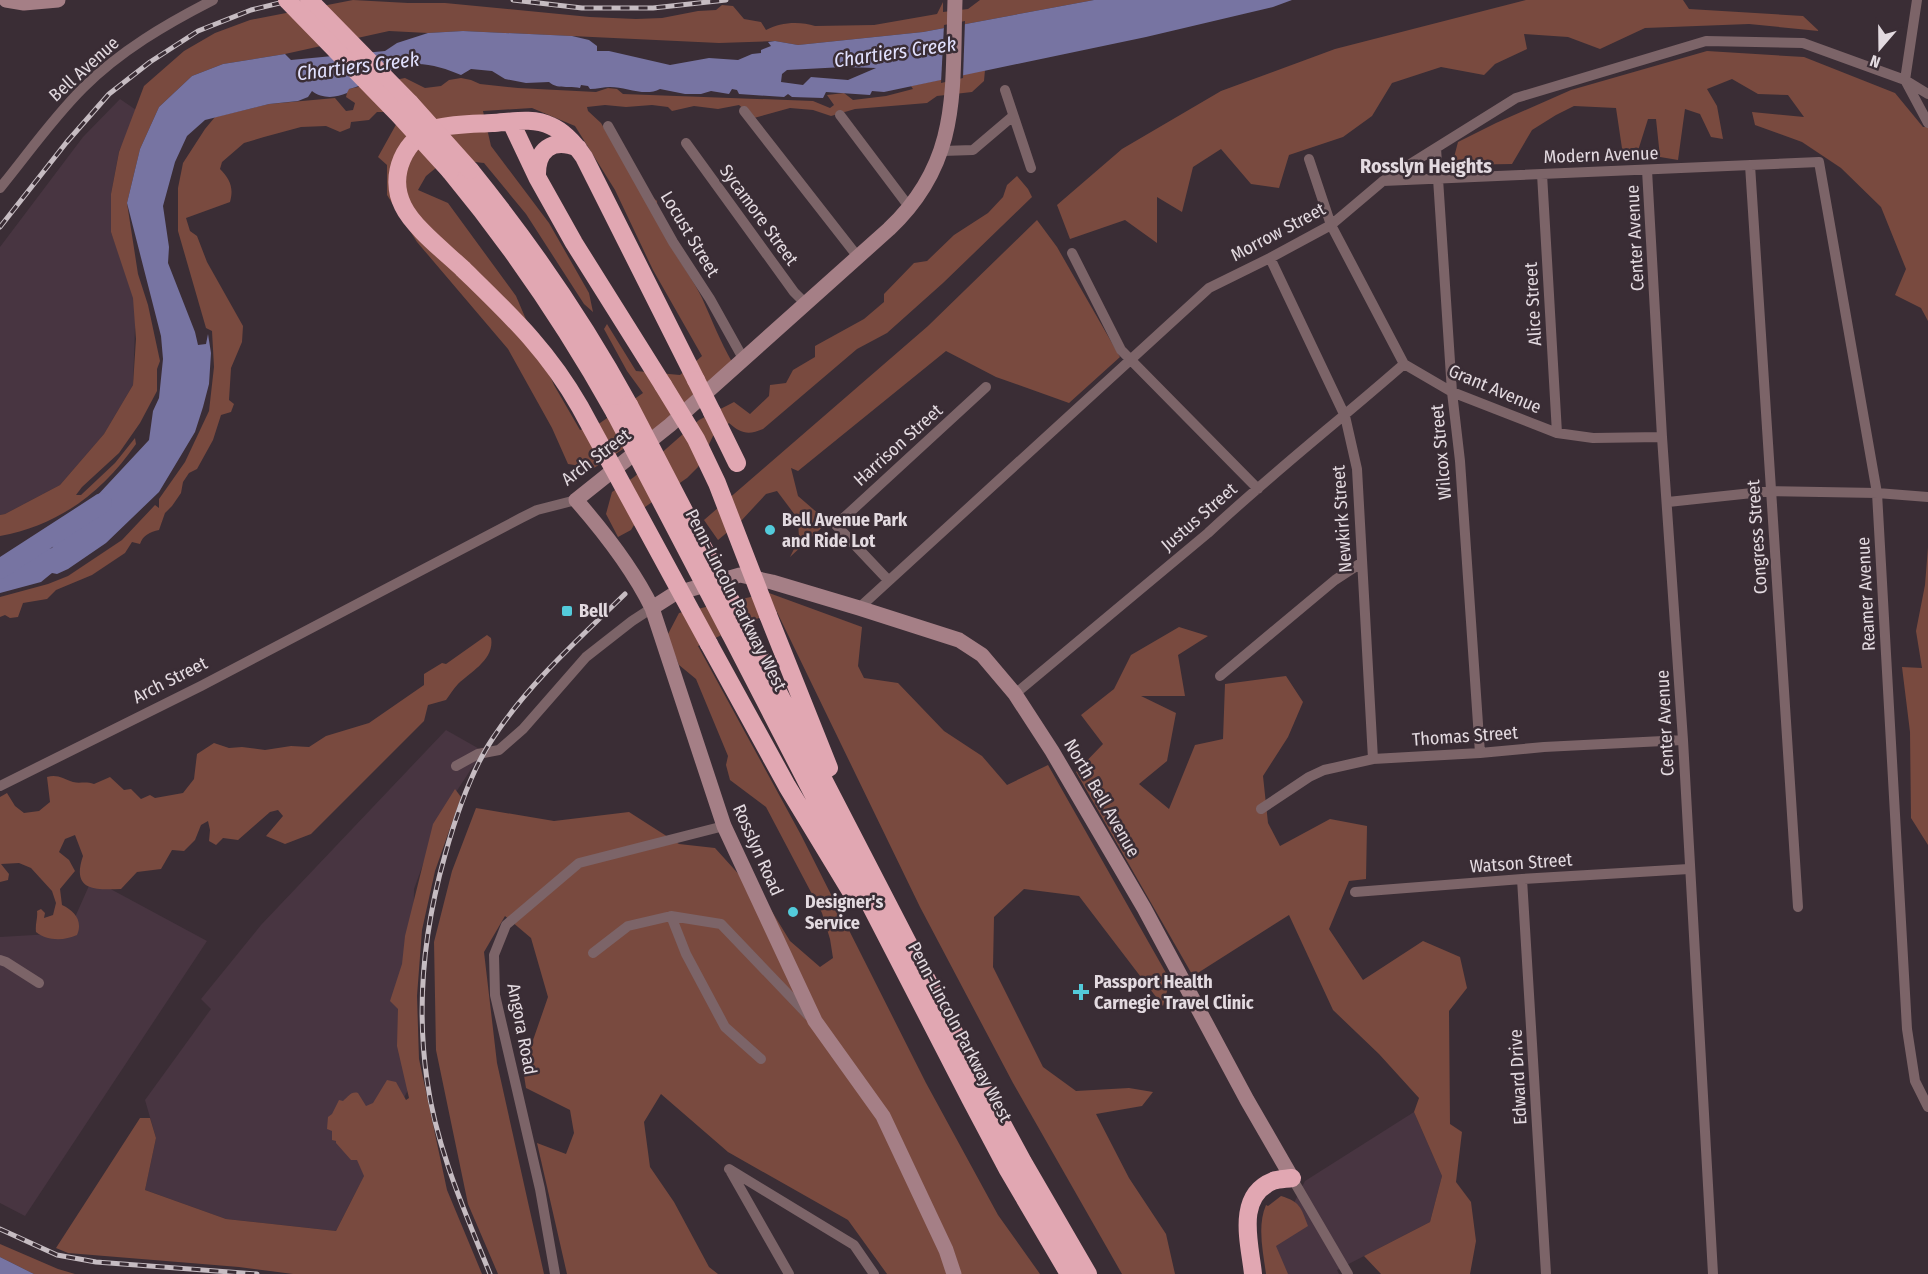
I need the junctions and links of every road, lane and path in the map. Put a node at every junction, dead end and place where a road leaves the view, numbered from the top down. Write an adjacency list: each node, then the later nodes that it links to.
1 (58, 0): 6 (street)
2 (213, 0): 30 (street, Bell Avenue)
3 (287, 0): 42 (highway, Penn-Lincoln Parkway West, bridge)
4 (309, 0): 42 (highway, Penn-Lincoln Parkway West, bridge)
5 (1917, 0): 8 (street)
6 (5, 3)
7 (955, 3): 20 (street, Arch Street)
8 (1905, 80): 10 (street, Morrow Street); 15 (street); 19 (street, Morrow Street)
9 (1005, 90): 13 (street)
10 (1928, 94)
11 (744, 111): 34 (street)
12 (840, 115): 31 (street)
13 (1013, 116): 20 (street); 24 (street)
14 (511, 122): 18 (highway); 27 (highway); 76 (highway, bridge)
15 (1928, 123)
16 (608, 126): 37 (street, Locust Street)
17 (686, 143): 36 (street, Sycamore Street)
18 (578, 148): 27 (highway); 46 (highway, bridge)
19 (1436, 148): 28 (street, Wilcox Street); 29 (street, Morrow Street)
20 (942, 151): 31 (street, Arch Street)
21 (1309, 159): 32 (street)
22 (1819, 162): 23 (street, Modern Avenue); 49 (street, Reamer Avenue)
23 (1750, 165): 25 (street, Modern Avenue); 48 (street, Congress Street)
24 (1031, 168)
25 (1647, 170): 26 (street, Modern Avenue); 45 (street, Center Avenue)
26 (1542, 174): 28 (street, Modern Avenue); 44 (street, Alice Street)
27 (537, 177): 69 (highway, bridge)
28 (1439, 178): 29 (street, Modern Avenue); 41 (street, Wilcox Street)
29 (1383, 181): 32 (street, Morrow Street)
30 (0, 188)
31 (910, 208): 34 (street, Arch Street)
32 (1330, 225): 35 (street, Morrow Street); 39 (street)
33 (1072, 254): 38 (street)
34 (858, 257): 36 (street, Arch Street)
35 (1270, 258): 38 (street, Morrow Street); 43 (street, Newkirk Street)
36 (806, 304): 37 (street, Arch Street)
37 (744, 360): 51 (street, Arch Street)
38 (1131, 361): 47 (street); 54 (street, Morrow Street)
39 (1404, 364): 41 (street, Grant Avenue); 43 (street, Justus Street)
40 (986, 387): 54 (street, Harrison Street)
41 (1452, 392): 44 (street, Grant Avenue); 61 (street, Wilcox Street)
42 (622, 409): 57 (highway, Penn-Lincoln Parkway West, bridge)
43 (1345, 416): 47 (street, Justus Street); 53 (street, Newkirk Street)
44 (1557, 433): 45 (street, Grant Avenue)
45 (1662, 437): 52 (street, Center Avenue)
46 (737, 463)
47 (1258, 489): 59 (street, Justus Street)
48 (1771, 491): 49 (street); 52 (street); 71 (street, Congress Street)
49 (1877, 493): 50 (street); 79 (street, Reamer Avenue)
50 (1928, 497)
51 (576, 500): 55 (street, Rosslyn Road); 64 (street, Arch Street)
52 (1668, 502): 60 (street, Center Avenue)
53 (1361, 563): 58 (street); 62 (street, Newkirk Street)
54 (888, 580): 56 (street, Morrow Street)
55 (652, 608): 56 (street, North Bell Avenue); 63 (street); 66 (street, Rosslyn Road)
56 (859, 608): 59 (street, North Bell Avenue)
57 (737, 629): 69 (highway, Penn-Lincoln Parkway West); 76 (highway, Penn-Lincoln Parkway West)
58 (1220, 676)
59 (1015, 694): 81 (street, North Bell Avenue)
60 (1683, 740): 61 (street, Thomas Street); 67 (street, Center Avenue)
61 (1480, 753): 62 (street, Thomas Street)
62 (1373, 759): 65 (street, Thomas Street)
63 (456, 766)
64 (0, 786)
65 (1261, 809)
66 (724, 826): 77 (street, Rosslyn Road); 82 (street, Angora Road)
67 (1689, 869): 68 (street, Watson Street); 93 (street, Center Avenue)
68 (1522, 879): 70 (street, Watson Street); 92 (street, Edward Drive)
69 (876, 880): 80 (highway, Penn-Lincoln Parkway West)
70 (1355, 892)
71 (1798, 907)
72 (671, 916): 73 (street); 77 (street); 78 (street)
73 (593, 953)
74 (0, 960): 75 (street)
75 (39, 983)
76 (925, 1011): 86 (highway, Penn-Lincoln Parkway West)
77 (815, 1021): 85 (street, Rosslyn Road)
78 (761, 1059)
79 (1928, 1107)
80 (1023, 1162): 87 (highway, Penn-Lincoln Parkway West); 88 (highway)
81 (1292, 1178): 89 (highway); 90 (highway); 91 (street, North Bell Avenue)
82 (555, 1274)
83 (789, 1274): 84 (street)
84 (874, 1274)
85 (954, 1274)
86 (1069, 1274)
87 (1088, 1274)
88 (1100, 1274)
89 (1253, 1274)
90 (1262, 1274)
91 (1348, 1274)
92 (1546, 1274)
93 (1713, 1274)

